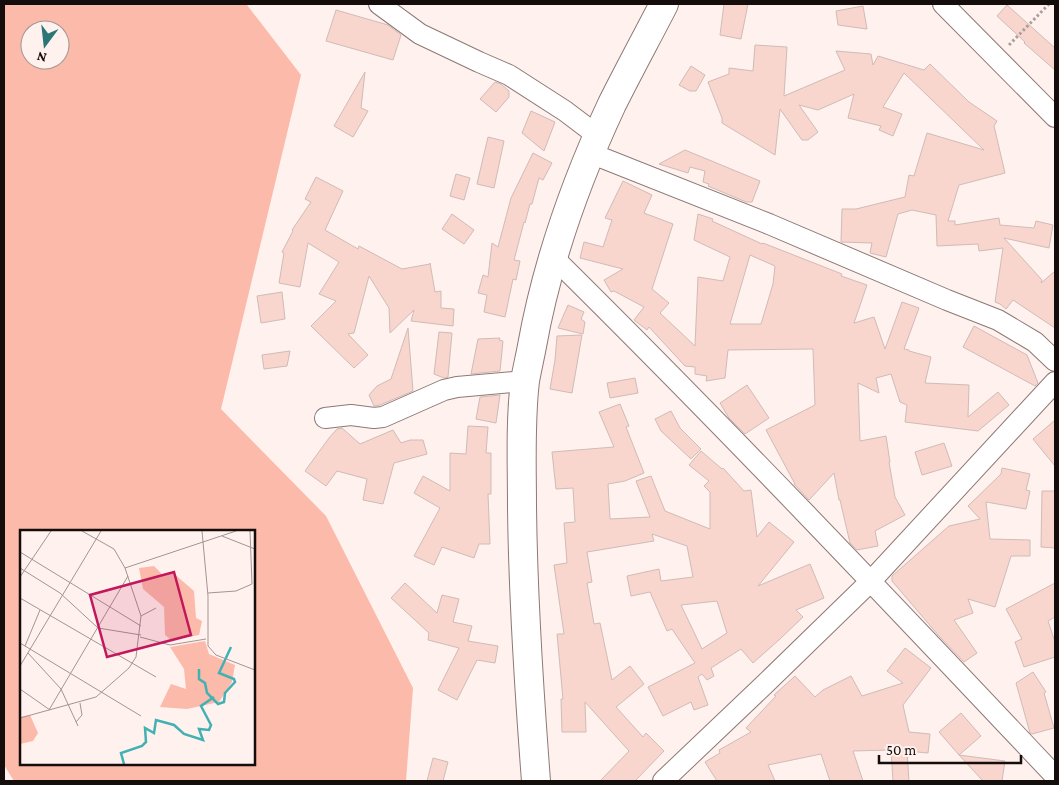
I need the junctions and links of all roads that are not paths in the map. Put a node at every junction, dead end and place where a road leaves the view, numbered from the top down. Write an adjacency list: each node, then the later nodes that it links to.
1 (379, 4): 5 (street)
2 (664, 4): 5 (street)
3 (943, 4): 4 (street)
4 (1055, 117)
5 (594, 145): 6 (street); 7 (street)
6 (552, 257): 8 (street); 11 (street)
7 (1055, 361)
8 (525, 381): 10 (street); 13 (street)
9 (1055, 382): 11 (street)
10 (325, 418)
11 (871, 580): 12 (street); 14 (street)
12 (1055, 776)
13 (536, 781)
14 (663, 781)

